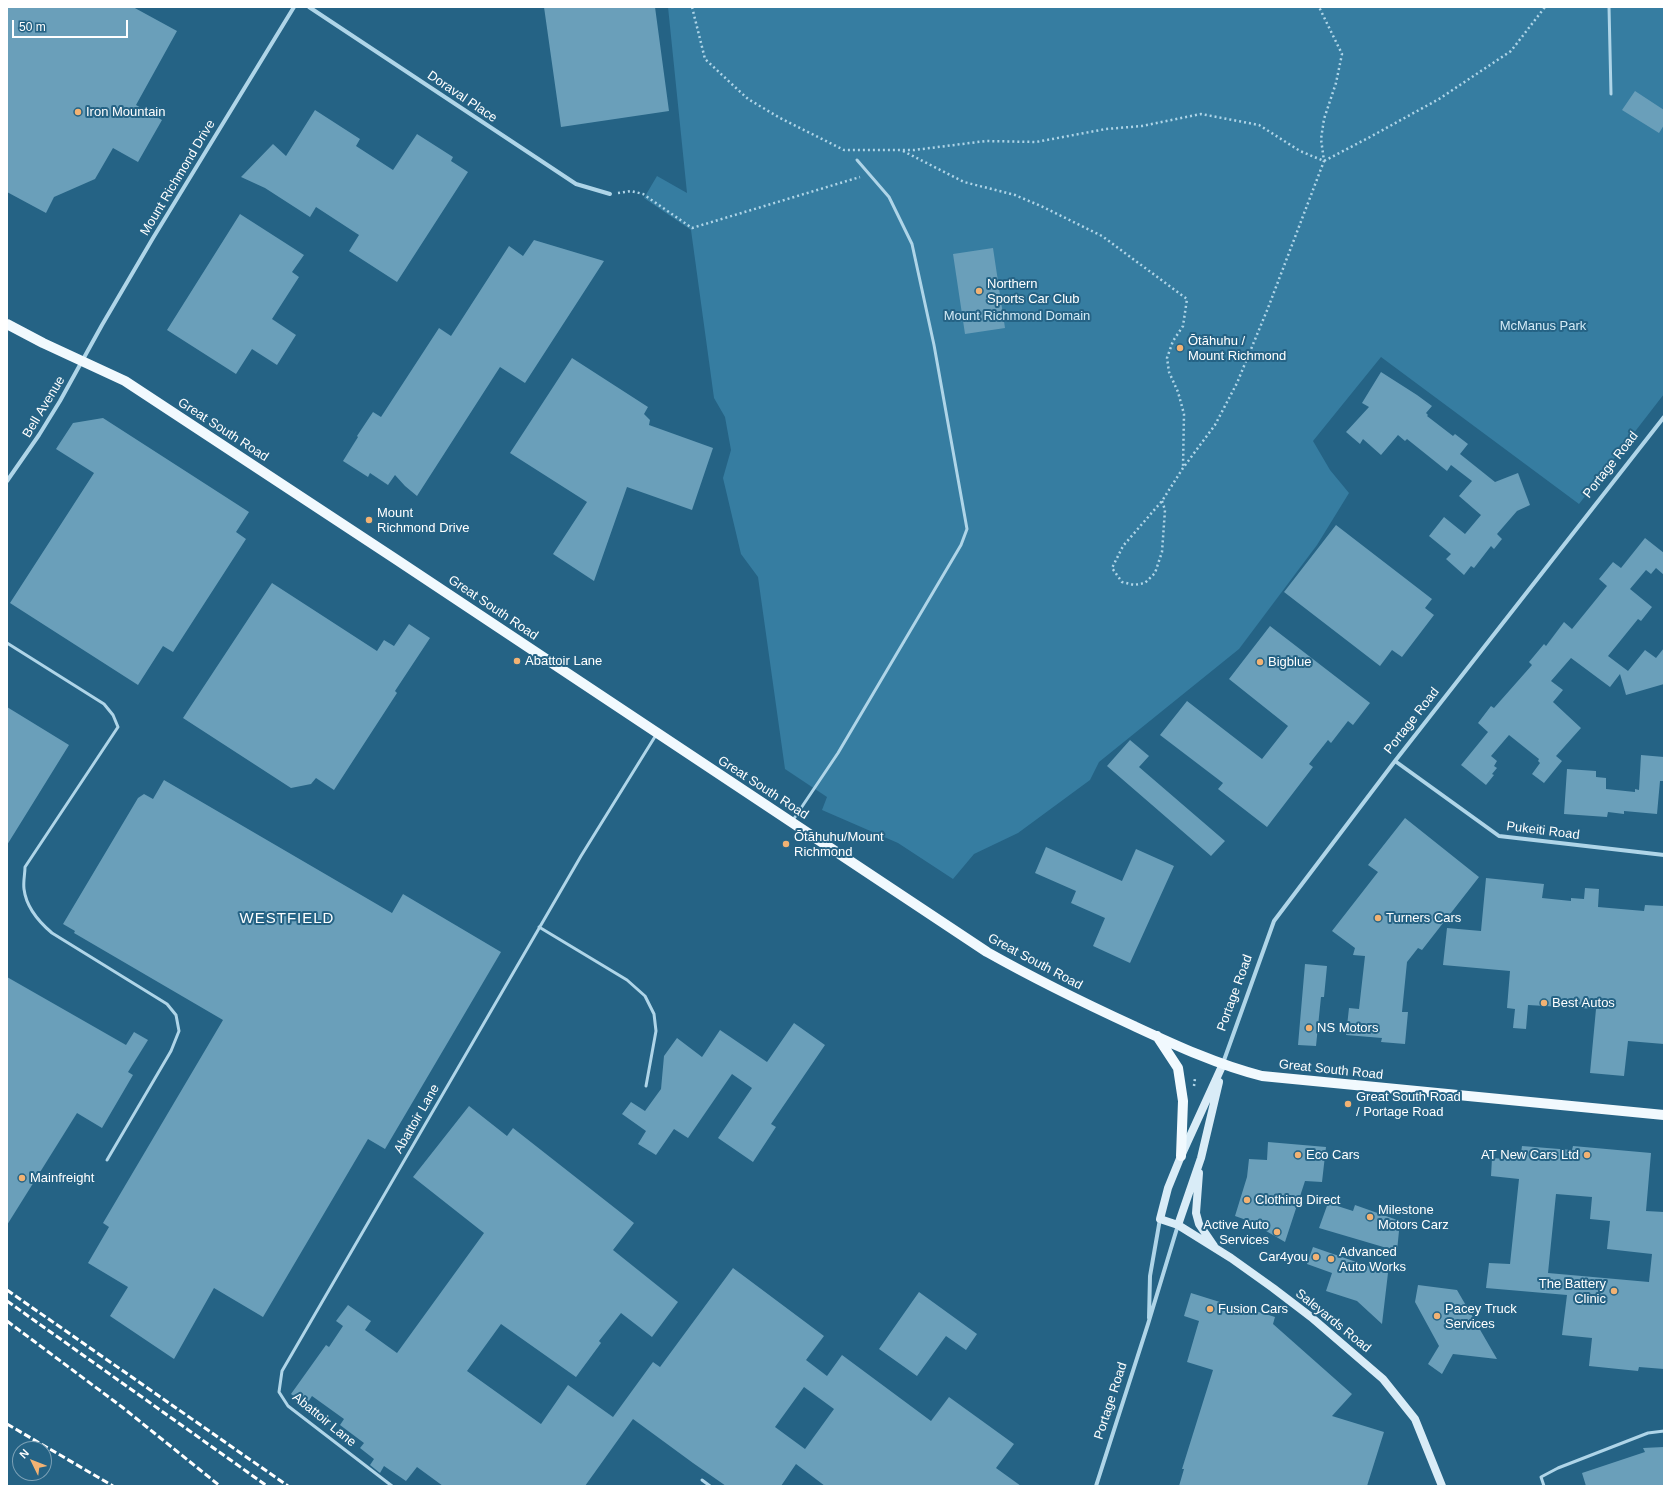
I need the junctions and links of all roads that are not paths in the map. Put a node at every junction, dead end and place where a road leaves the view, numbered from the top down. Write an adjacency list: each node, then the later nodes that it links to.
1 (294, 7): 8 (street, Mount Richmond Drive)
2 (309, 7): 6 (street, Doraval Place)
3 (1609, 7): 4 (lane)
4 (1612, 94)
5 (857, 160): 14 (lane)
6 (610, 194)
7 (7, 324): 8 (main road, Great South Road)
8 (82, 362): 10 (street, Bell Avenue); 12 (main road, Great South Road)
9 (1664, 417): 13 (street, Portage Road)
10 (7, 481)
11 (7, 643): 23 (lane)
12 (657, 733): 14 (main road, Great South Road); 16 (lane, Abattoir Lane)
13 (1395, 761): 15 (street, Pukeiti Road); 18 (street, Portage Road)
14 (792, 822): 17 (main road, Great South Road)
15 (1664, 855)
16 (539, 928): 19 (lane); 30 (lane, Abattoir Lane)
17 (1157, 1036): 18 (main road, Great South Road); 21 (main road)
18 (1223, 1064): 20 (main road, Great South Road); 21 (main road, Portage Road); 22 (main road, Portage Road)
19 (646, 1086)
20 (1664, 1115)
21 (1181, 1156): 24 (main road, Portage Road)
22 (1201, 1158): 25 (main road, Portage Road); 26 (main road)
23 (106, 1160)
24 (1160, 1220): 25 (main road, Saleyards Road); 27 (street, Portage Road)
25 (1178, 1225): 26 (main road, Saleyards Road); 27 (street, Portage Road)
26 (1218, 1250): 33 (main road, Saleyards Road)
27 (1148, 1324): 32 (street, Portage Road)
28 (1664, 1431): 34 (lane)
29 (702, 1480): 31 (lane)
30 (392, 1486)
31 (710, 1486)
32 (1096, 1486)
33 (1442, 1486)
34 (1544, 1486)

